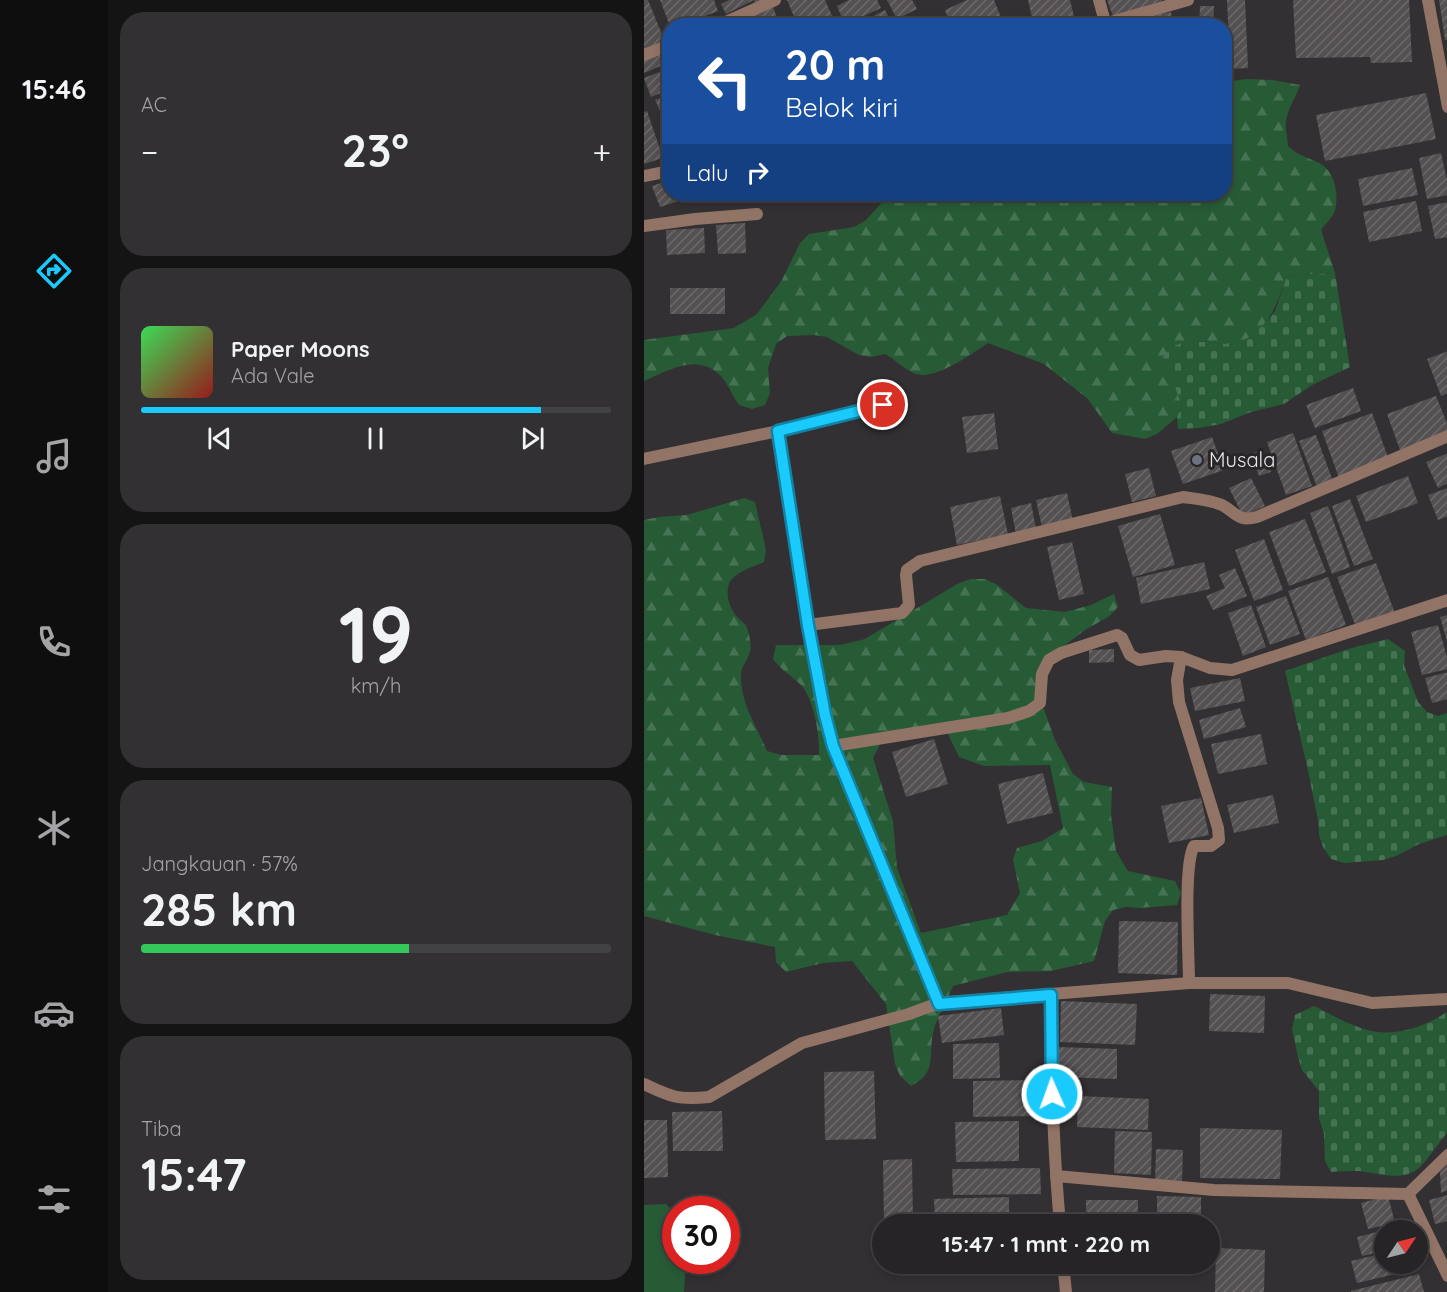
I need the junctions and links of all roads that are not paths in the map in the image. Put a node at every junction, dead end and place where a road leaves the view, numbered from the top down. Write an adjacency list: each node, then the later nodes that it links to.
1 (775, 0): 5 (street)
2 (1098, 0): 6 (street)
3 (1188, 0): 7 (street)
4 (1428, 0): 10 (street)
5 (735, 18)
6 (1100, 18)
7 (1123, 18)
8 (662, 48): 9 (street)
9 (644, 55)
10 (1448, 107)
11 (662, 173): 12 (street)
12 (644, 176)
13 (757, 214): 14 (street)
14 (644, 226)
15 (883, 405): 16 (street)
16 (778, 431): 18 (street); 20 (street)
17 (1448, 436): 20 (street)
18 (644, 459)
19 (1448, 600): 21 (street)
20 (808, 625): 22 (street)
21 (1181, 657): 22 (street); 23 (street)
22 (833, 746): 26 (street)
23 (1189, 983): 24 (street); 25 (street)
24 (1051, 995): 26 (street); 29 (street)
25 (1448, 999)
26 (939, 1004): 27 (street)
27 (644, 1084)
28 (1448, 1155): 30 (street)
29 (1056, 1176): 30 (street); 31 (street)
30 (1408, 1194): 33 (street)
31 (1059, 1214)
32 (1064, 1274): 34 (street)
33 (1448, 1276)
34 (1066, 1292)

